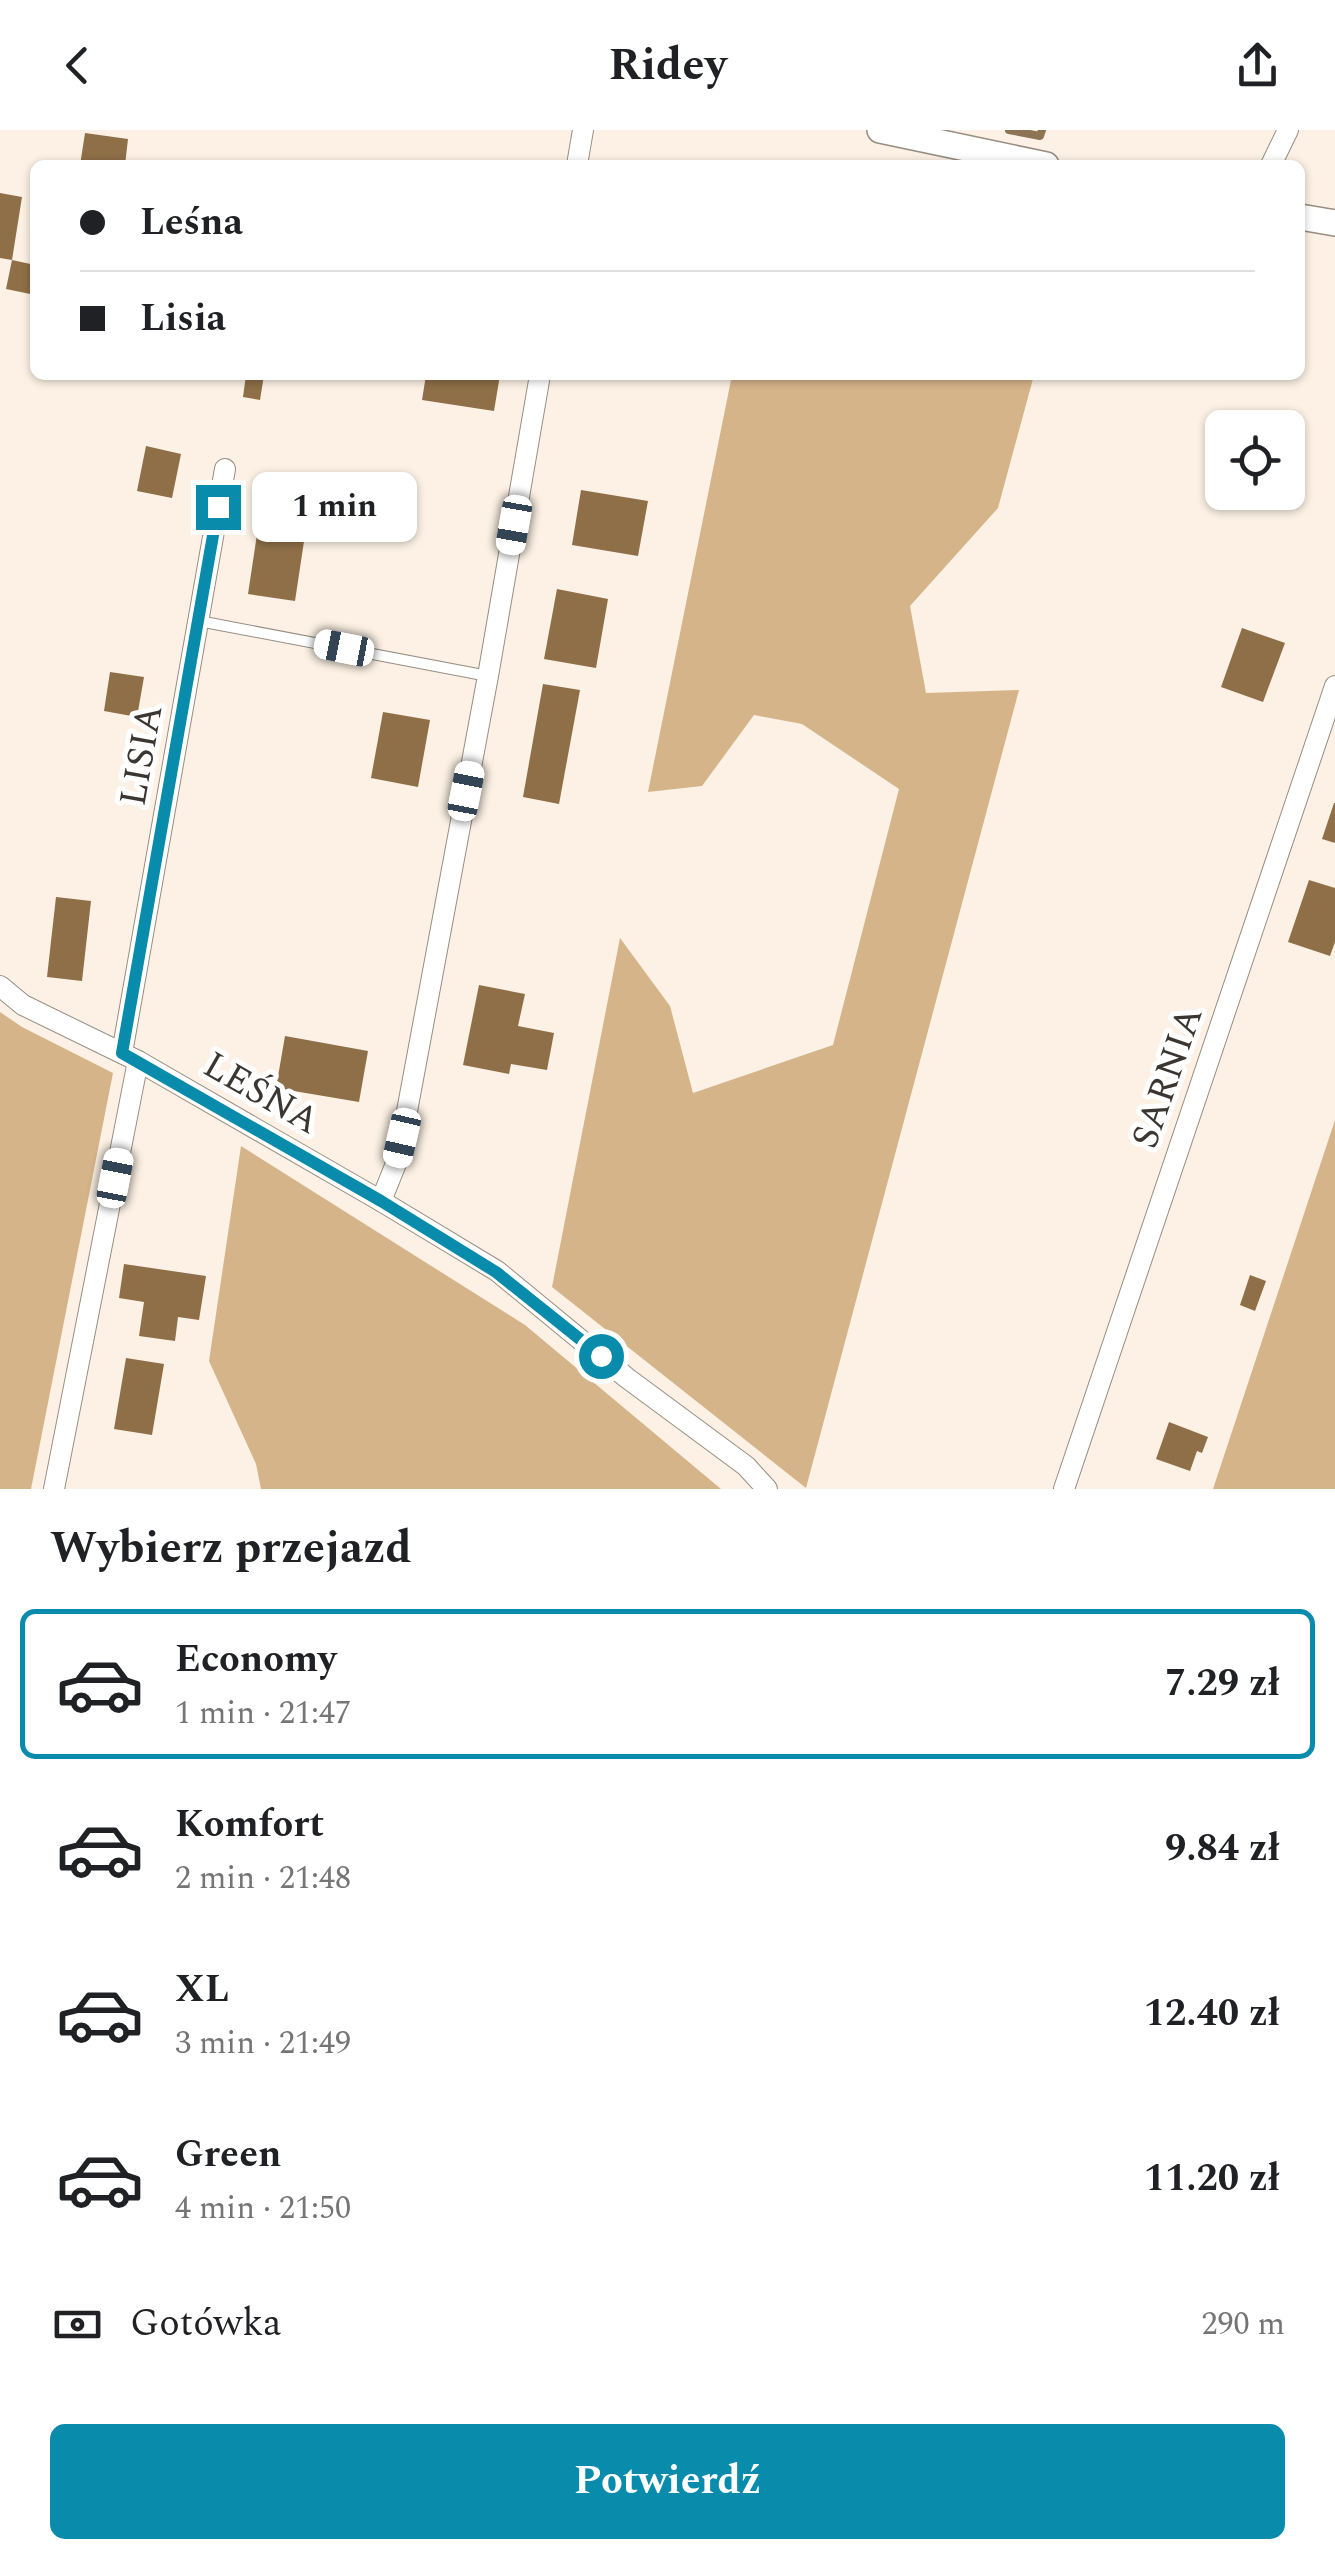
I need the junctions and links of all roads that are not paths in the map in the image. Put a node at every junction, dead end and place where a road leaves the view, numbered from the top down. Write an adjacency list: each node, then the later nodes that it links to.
1 (583, 130): 4 (street)
2 (880, 130): 5 (street)
3 (1288, 130): 6 (street)
4 (578, 160)
5 (1022, 160)
6 (1273, 160)
7 (1305, 218): 8 (street)
8 (1335, 223)
9 (539, 380): 12 (street)
10 (225, 468): 11 (street, LISIA)
11 (199, 622): 12 (lane); 15 (street, LISIA)
12 (488, 676): 16 (street)
13 (1335, 686): 19 (street, SARNIA)
14 (0, 986): 15 (street, LEŚNA)
15 (130, 1057): 16 (street, LEŚNA); 17 (street, LISIA)
16 (381, 1201): 18 (street, LEŚNA)
17 (54, 1489)
18 (767, 1489)
19 (1064, 1489)

